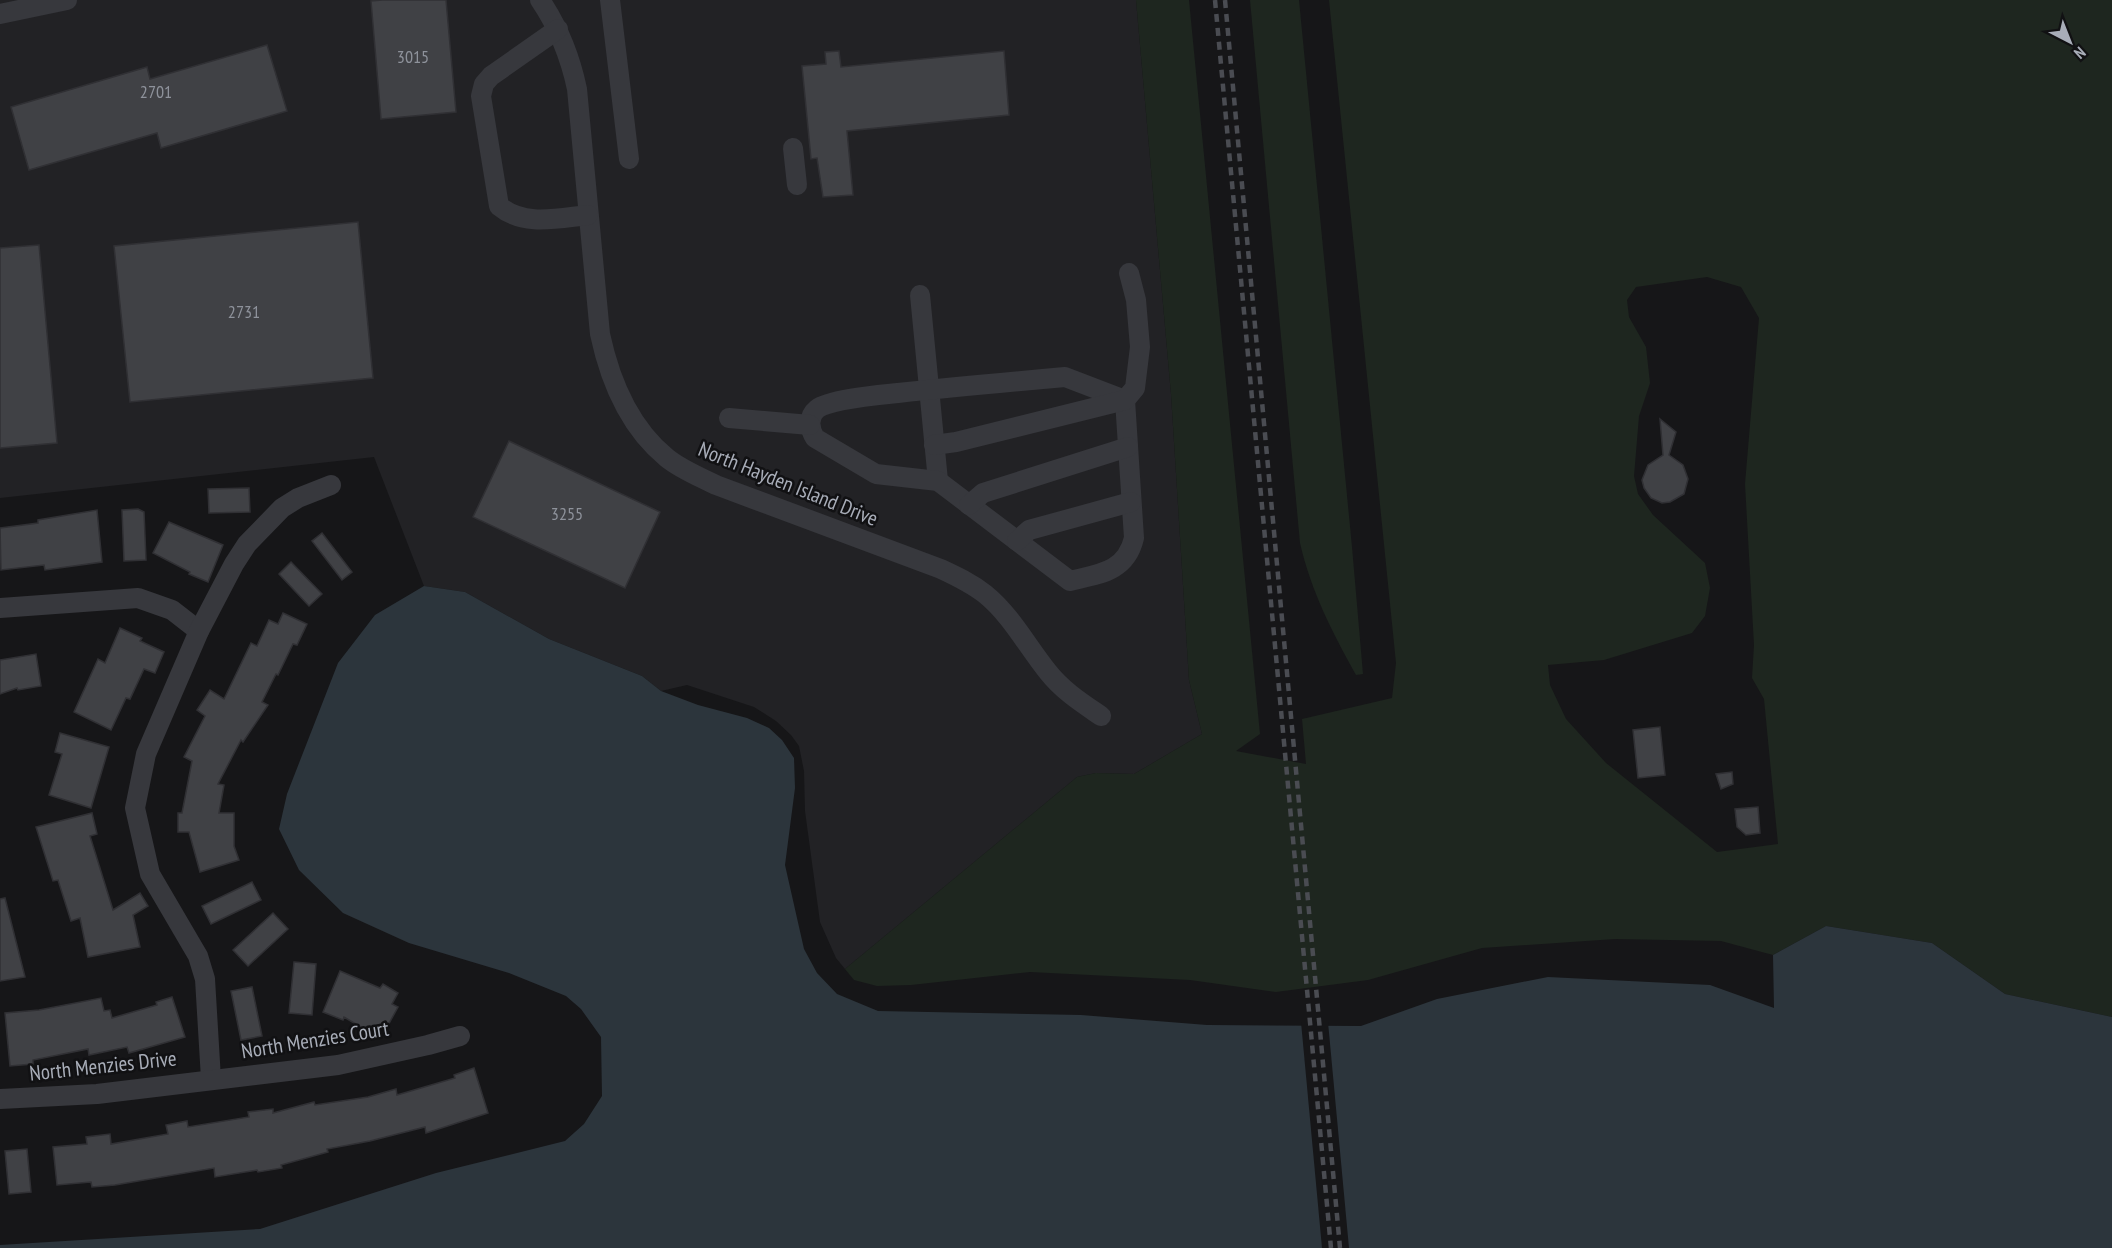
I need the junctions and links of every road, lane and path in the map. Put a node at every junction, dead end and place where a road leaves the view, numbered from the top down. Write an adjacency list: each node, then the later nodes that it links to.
1 (67, 0): 4 (street)
2 (540, 0): 5 (street, North Hayden Island Drive)
3 (610, 0): 7 (street)
4 (0, 14)
5 (558, 29): 9 (street, North Hayden Island Drive); 9 (street)
6 (793, 148): 8 (street)
7 (629, 159)
8 (797, 185)
9 (588, 215): 25 (street, North Hayden Island Drive)
10 (1129, 273): 13 (street)
11 (920, 295): 12 (street)
12 (929, 390): 13 (street); 15 (street); 16 (street)
13 (1125, 400): 16 (street); 17 (street)
14 (729, 418): 15 (street)
15 (810, 425): 18 (street)
16 (934, 445): 18 (street)
17 (1128, 447): 20 (street); 21 (street)
18 (938, 481): 21 (street)
19 (331, 485): 24 (street)
20 (1131, 502): 22 (street); 22 (street)
21 (969, 505): 22 (street)
22 (1017, 541)
23 (0, 609): 24 (street)
24 (199, 631): 27 (street)
25 (1101, 716)
26 (460, 1036): 27 (street, North Menzies Court)
27 (211, 1079): 28 (street, North Menzies Drive)
28 (0, 1099)

